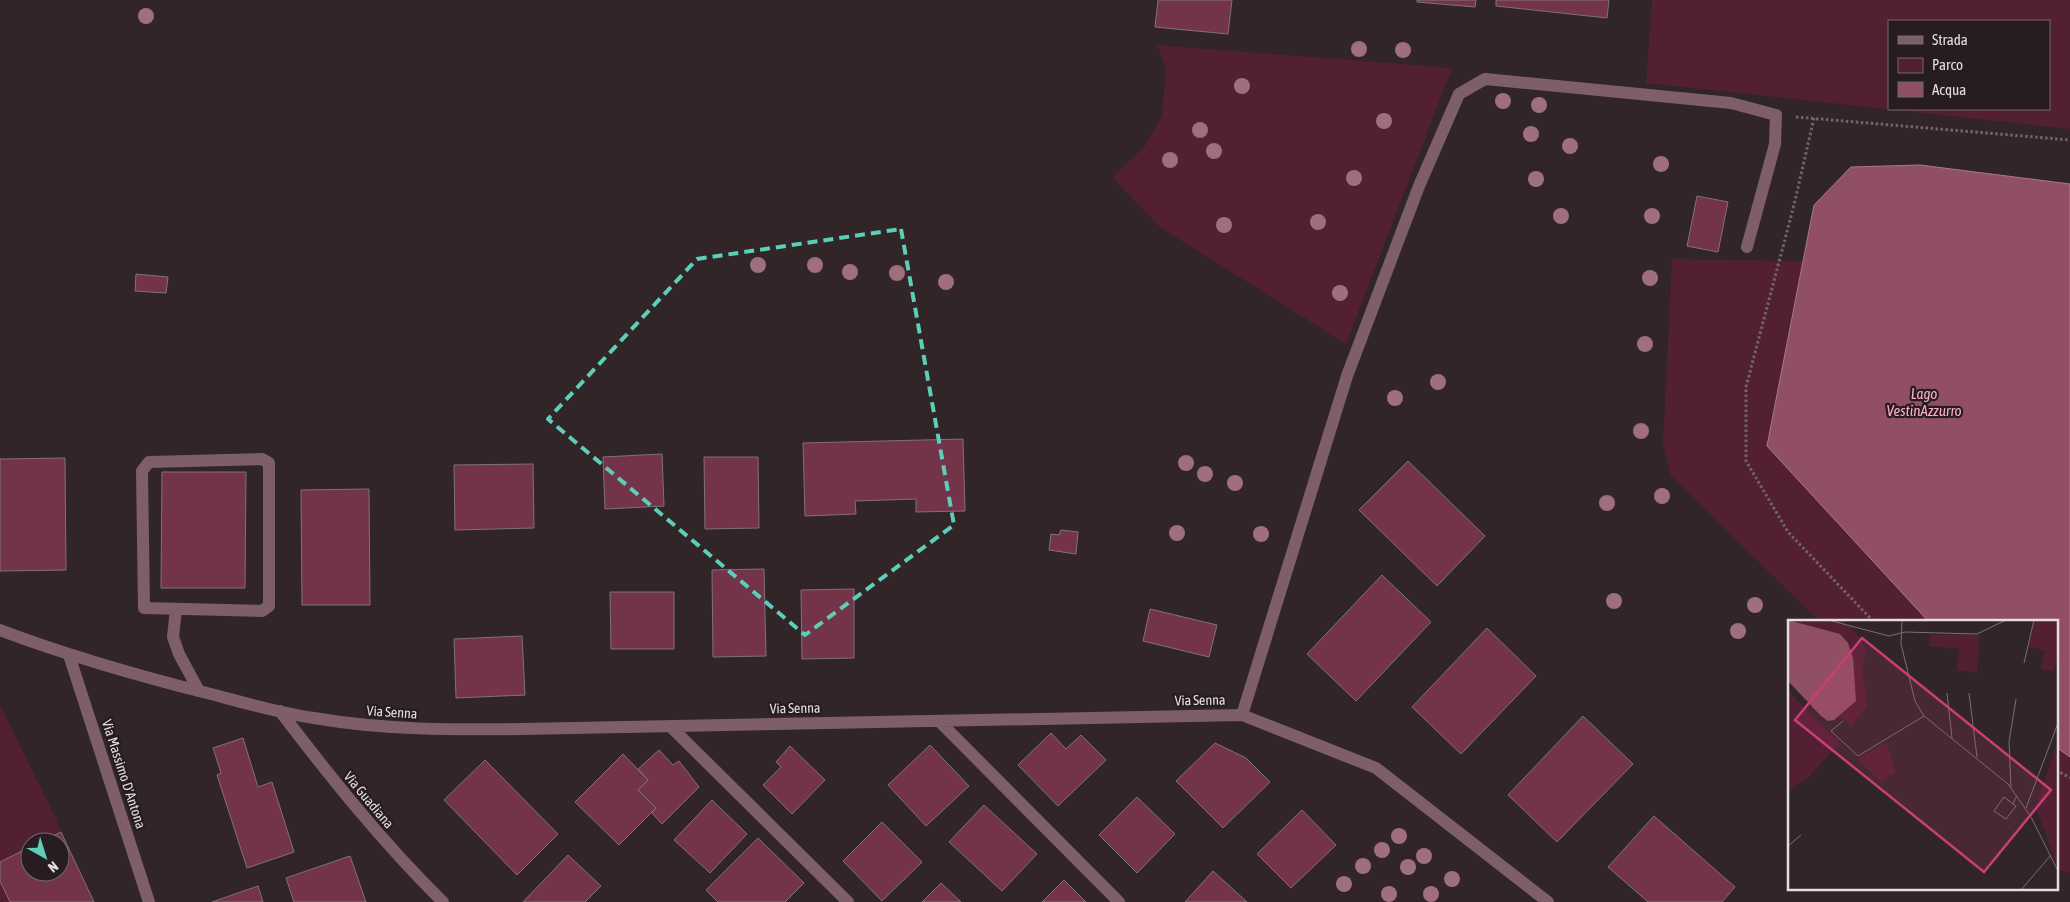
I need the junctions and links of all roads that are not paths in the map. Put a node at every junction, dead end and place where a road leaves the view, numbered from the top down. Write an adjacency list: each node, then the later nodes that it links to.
1 (1747, 247): 7 (street)
2 (176, 609): 2 (street); 5 (street)
3 (0, 630): 4 (street, Via Senna)
4 (69, 655): 5 (street, Via Senna); 10 (street, Via Massimo D'Antona)
5 (199, 691): 6 (street, Via Senna)
6 (280, 711): 9 (street, Via Senna); 11 (street, Via Guadiana)
7 (1242, 714): 8 (street, Via Senna); 14 (street, Via Senna)
8 (939, 720): 9 (street, Via Senna); 13 (street)
9 (670, 726): 12 (street)
10 (149, 902)
11 (442, 902)
12 (848, 902)
13 (1119, 902)
14 (1548, 902)

